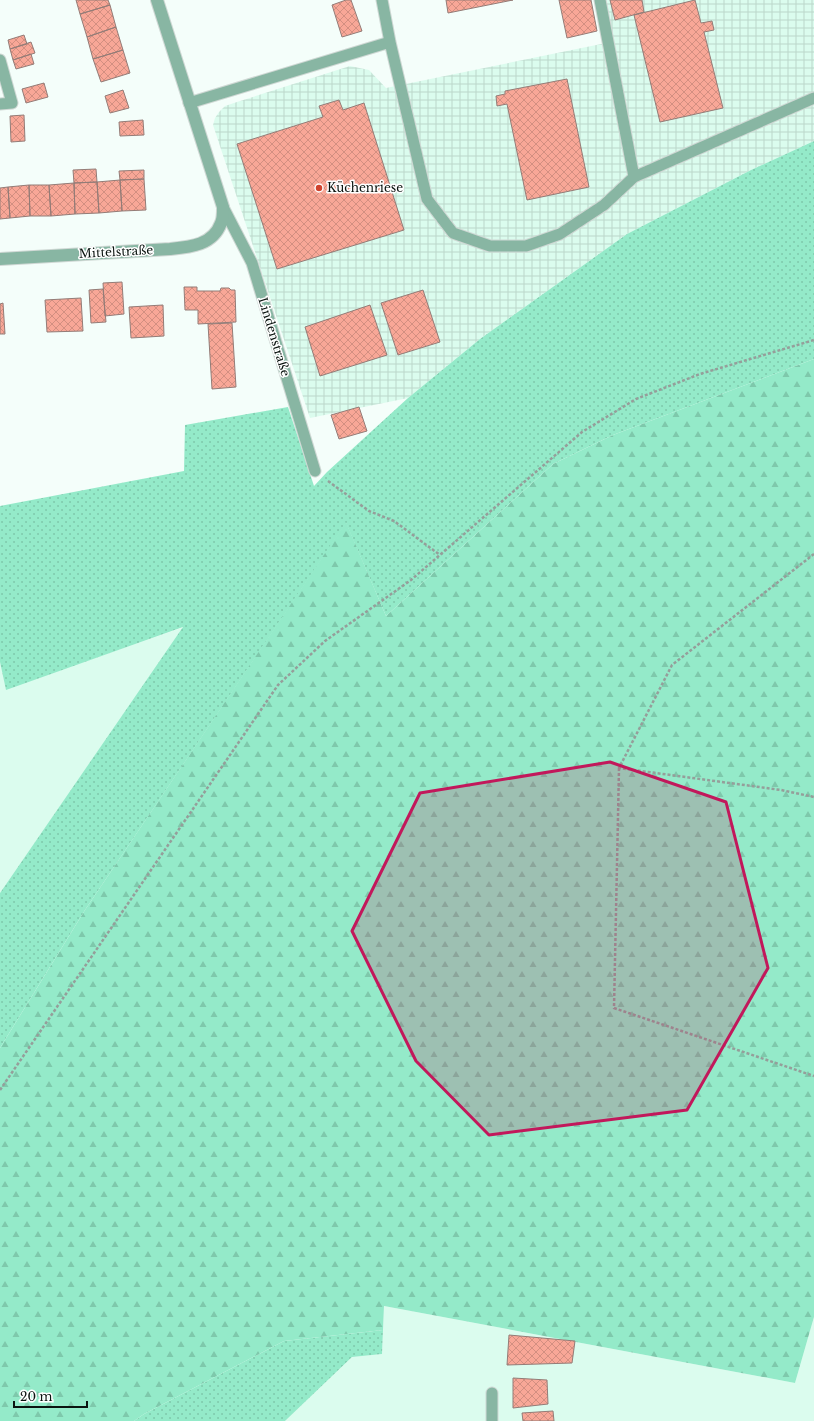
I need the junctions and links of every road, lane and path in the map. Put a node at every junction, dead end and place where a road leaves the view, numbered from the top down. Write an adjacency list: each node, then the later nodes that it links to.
1 (157, 0): 7 (street, Lindenstraße)
2 (382, 0): 4 (lane)
3 (600, 0): 9 (lane)
4 (390, 42): 7 (lane); 9 (lane)
5 (0, 60): 8 (lane)
6 (814, 98): 9 (lane)
7 (189, 102): 10 (street, Lindenstraße)
8 (0, 104)
9 (634, 177)
10 (223, 207): 11 (street, Lindenstraße); 14 (lane, Lindenstraße)
11 (221, 223): 12 (street, Mittelstraße)
12 (0, 259)
13 (814, 340): 16 (path)
14 (315, 471): 16 (path)
15 (814, 554): 17 (path)
16 (440, 555): 20 (path)
17 (619, 768): 18 (path); 19 (path)
18 (814, 797)
19 (814, 1076)
20 (0, 1090)
21 (492, 1393): 22 (lane)
22 (492, 1421)

